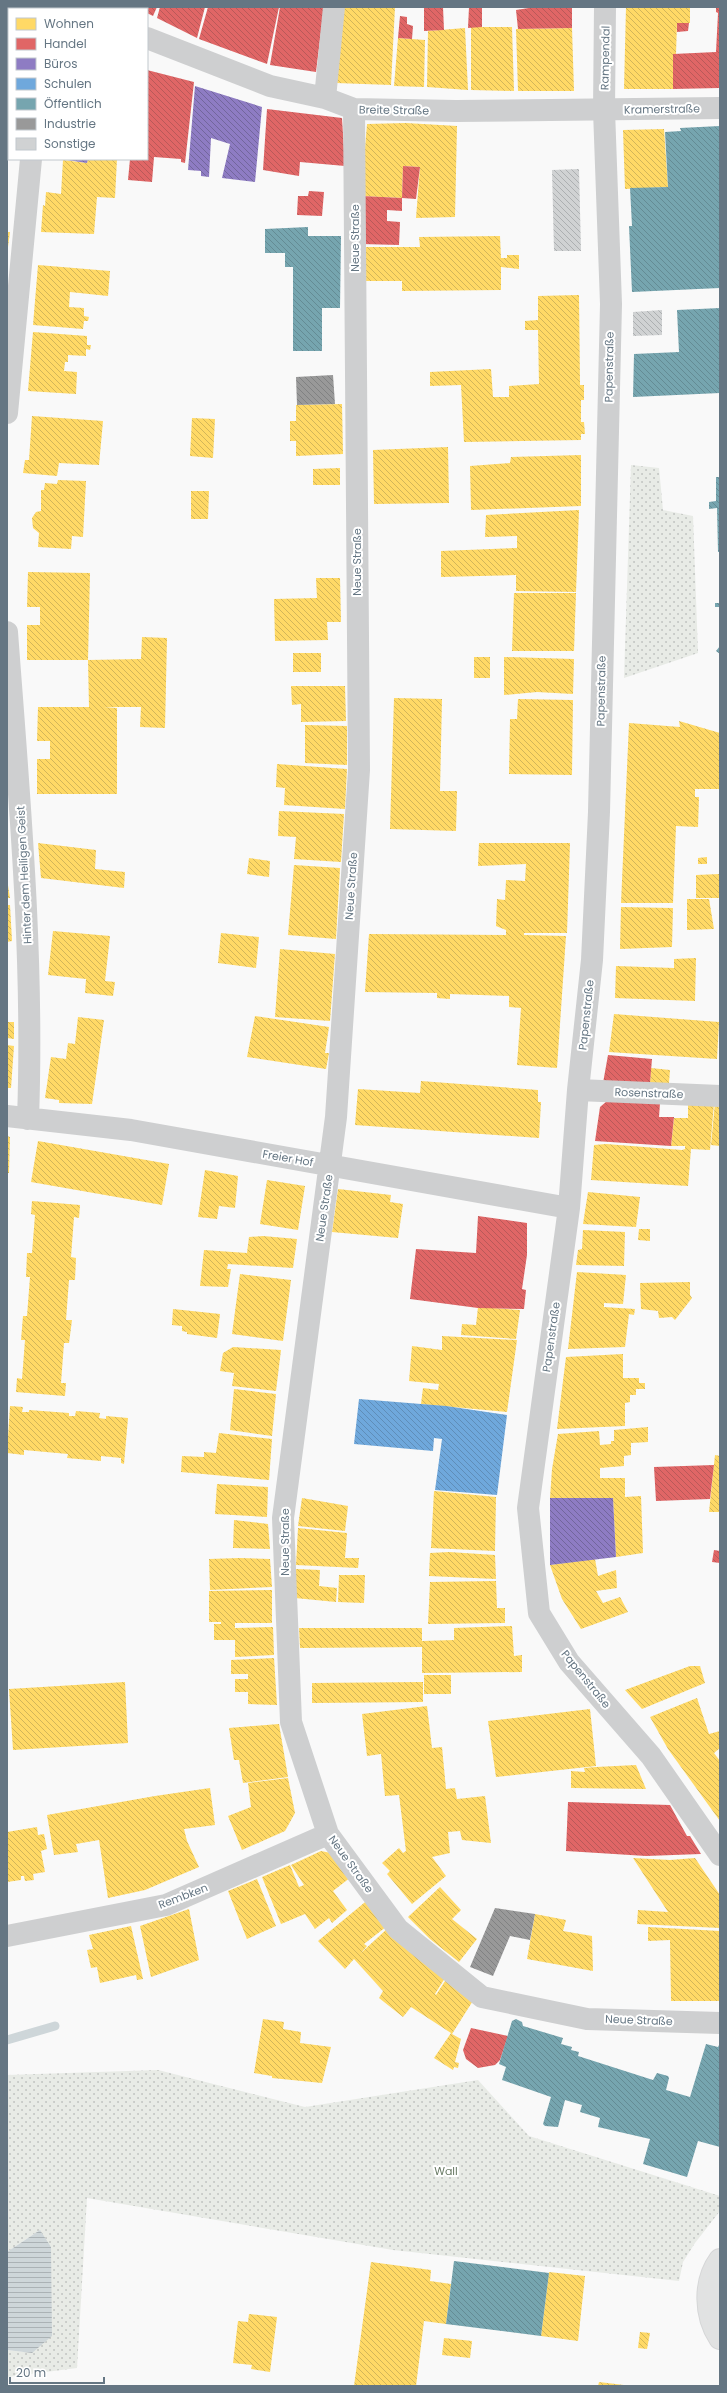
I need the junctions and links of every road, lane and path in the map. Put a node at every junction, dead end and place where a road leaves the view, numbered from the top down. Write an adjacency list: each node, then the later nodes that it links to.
1 (334, 7): 4 (street)
2 (605, 7): 7 (street, Rampendal)
3 (148, 38): 4 (street, Breite Straße)
4 (325, 98): 6 (street, Breite Straße)
5 (720, 108): 7 (street, Kramerstraße)
6 (354, 109): 7 (street, Breite Straße); 15 (street, Neue Straße)
7 (604, 110): 11 (street, Papenstraße)
8 (31, 160): 9 (street)
9 (7, 413)
10 (7, 632): 14 (street, Hinter dem Heiligen Geist)
11 (578, 1090): 12 (street, Rosenstraße); 16 (street, Papenstraße)
12 (720, 1096)
13 (7, 1116): 14 (street, Freier Hof)
14 (28, 1119): 15 (street, Freier Hof)
15 (329, 1165): 16 (street, Freier Hof); 17 (street, Neue Straße)
16 (569, 1208): 18 (street, Papenstraße)
17 (328, 1834): 19 (street, Rembken); 20 (street, Neue Straße)
18 (720, 1855)
19 (7, 1936)
20 (720, 2023)
21 (720, 2260): 22 (main road)
22 (720, 2338)

